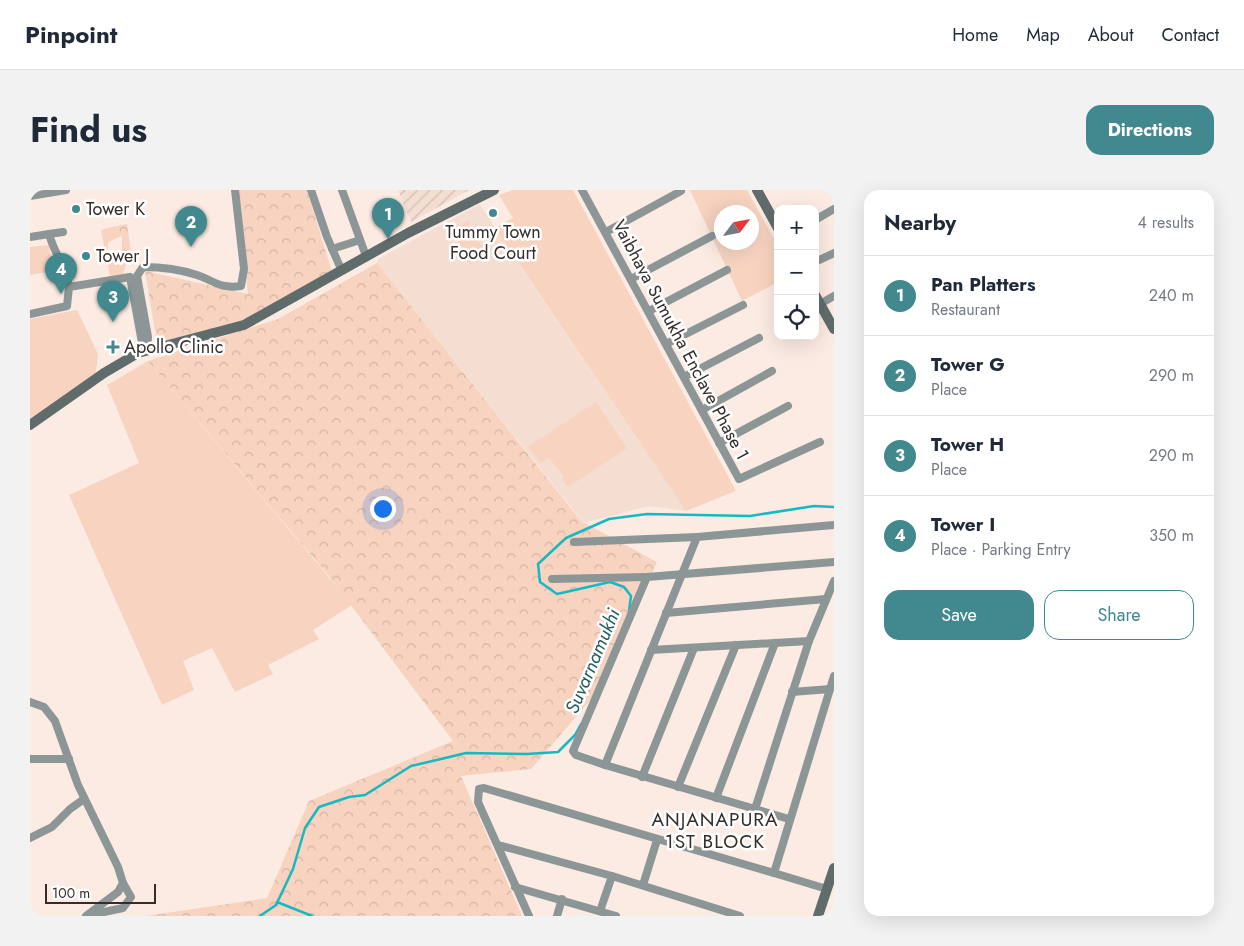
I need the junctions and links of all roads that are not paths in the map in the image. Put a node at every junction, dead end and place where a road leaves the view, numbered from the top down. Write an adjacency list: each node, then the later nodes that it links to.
1 (66, 190): 9 (street)
2 (235, 190): 36 (street)
3 (311, 190): 19 (street)
4 (342, 190): 18 (street)
5 (494, 190): 21 (street)
6 (582, 190): 14 (street, Vaibhava Sumukha Enclave Phase 1)
7 (681, 191): 14 (street)
8 (760, 191): 12 (street)
9 (30, 196)
10 (834, 209): 11 (street)
11 (819, 218)
12 (774, 220)
13 (63, 232): 15 (street)
14 (606, 232): 25 (street, Vaibhava Sumukha Enclave Phase 1)
15 (49, 234): 17 (street); 26 (street)
16 (712, 236): 25 (street)
17 (30, 237)
18 (360, 240): 19 (street); 21 (street)
19 (332, 249): 23 (street)
20 (834, 253): 22 (street)
21 (366, 256): 23 (street)
22 (819, 260)
23 (341, 269): 36 (street)
24 (727, 270): 31 (street)
25 (631, 279): 31 (street, Vaibhava Sumukha Enclave Phase 1)
26 (69, 287): 32 (street); 36 (street)
27 (834, 296): 28 (street)
28 (819, 299)
29 (819, 301): 33 (street)
30 (743, 305): 35 (street)
31 (648, 311): 35 (street, Vaibhava Sumukha Enclave Phase 1)
32 (30, 314)
33 (834, 329)
34 (759, 338): 38 (street)
35 (666, 344): 38 (street, Vaibhava Sumukha Enclave Phase 1)
36 (145, 351): 41 (street)
37 (772, 371): 40 (street)
38 (684, 378): 40 (street, Vaibhava Sumukha Enclave Phase 1)
39 (788, 406): 42 (street)
40 (702, 410): 42 (street, Vaibhava Sumukha Enclave Phase 1)
41 (30, 425)
42 (719, 442): 43 (street, Vaibhava Sumukha Enclave Phase 1)
43 (820, 442)
44 (834, 525): 45 (street)
45 (697, 537): 46 (street); 48 (street)
46 (574, 542)
47 (834, 562): 48 (street)
48 (684, 572): 49 (street); 53 (street)
49 (647, 577): 50 (street); 65 (street)
50 (552, 579)
51 (834, 581): 52 (street)
52 (826, 600): 53 (street); 54 (street)
53 (666, 613): 58 (street)
54 (809, 641): 55 (street); 61 (street)
55 (776, 643): 56 (street); 68 (street)
56 (736, 645): 57 (street); 67 (street)
57 (694, 648): 58 (street); 66 (street)
58 (651, 650): 65 (street)
59 (834, 676): 60 (street)
60 (830, 688): 61 (street); 71 (street)
61 (792, 692): 70 (street)
62 (30, 702): 64 (street)
63 (30, 759): 64 (street)
64 (69, 759): 69 (street)
65 (605, 765): 66 (street)
66 (642, 777): 67 (street)
67 (678, 787): 68 (street)
68 (716, 798): 70 (street)
69 (84, 799): 72 (street); 78 (street)
70 (755, 809): 71 (street)
71 (789, 819): 76 (street)
72 (30, 838)
73 (657, 840): 74 (street); 76 (street); 79 (street)
74 (498, 845): 77 (street); 80 (street)
75 (834, 868): 81 (street)
76 (774, 873): 81 (street)
77 (612, 876): 79 (street); 83 (street)
78 (123, 883): 85 (street); 85 (street)
79 (643, 885): 84 (street)
80 (515, 887): 82 (street); 86 (street)
81 (827, 889): 90 (street)
82 (562, 899): 83 (street); 87 (street)
83 (600, 911): 88 (street)
84 (716, 913): 89 (street)
85 (86, 916)
86 (529, 916)
87 (557, 916)
88 (616, 916)
89 (740, 916)
90 (818, 916)

